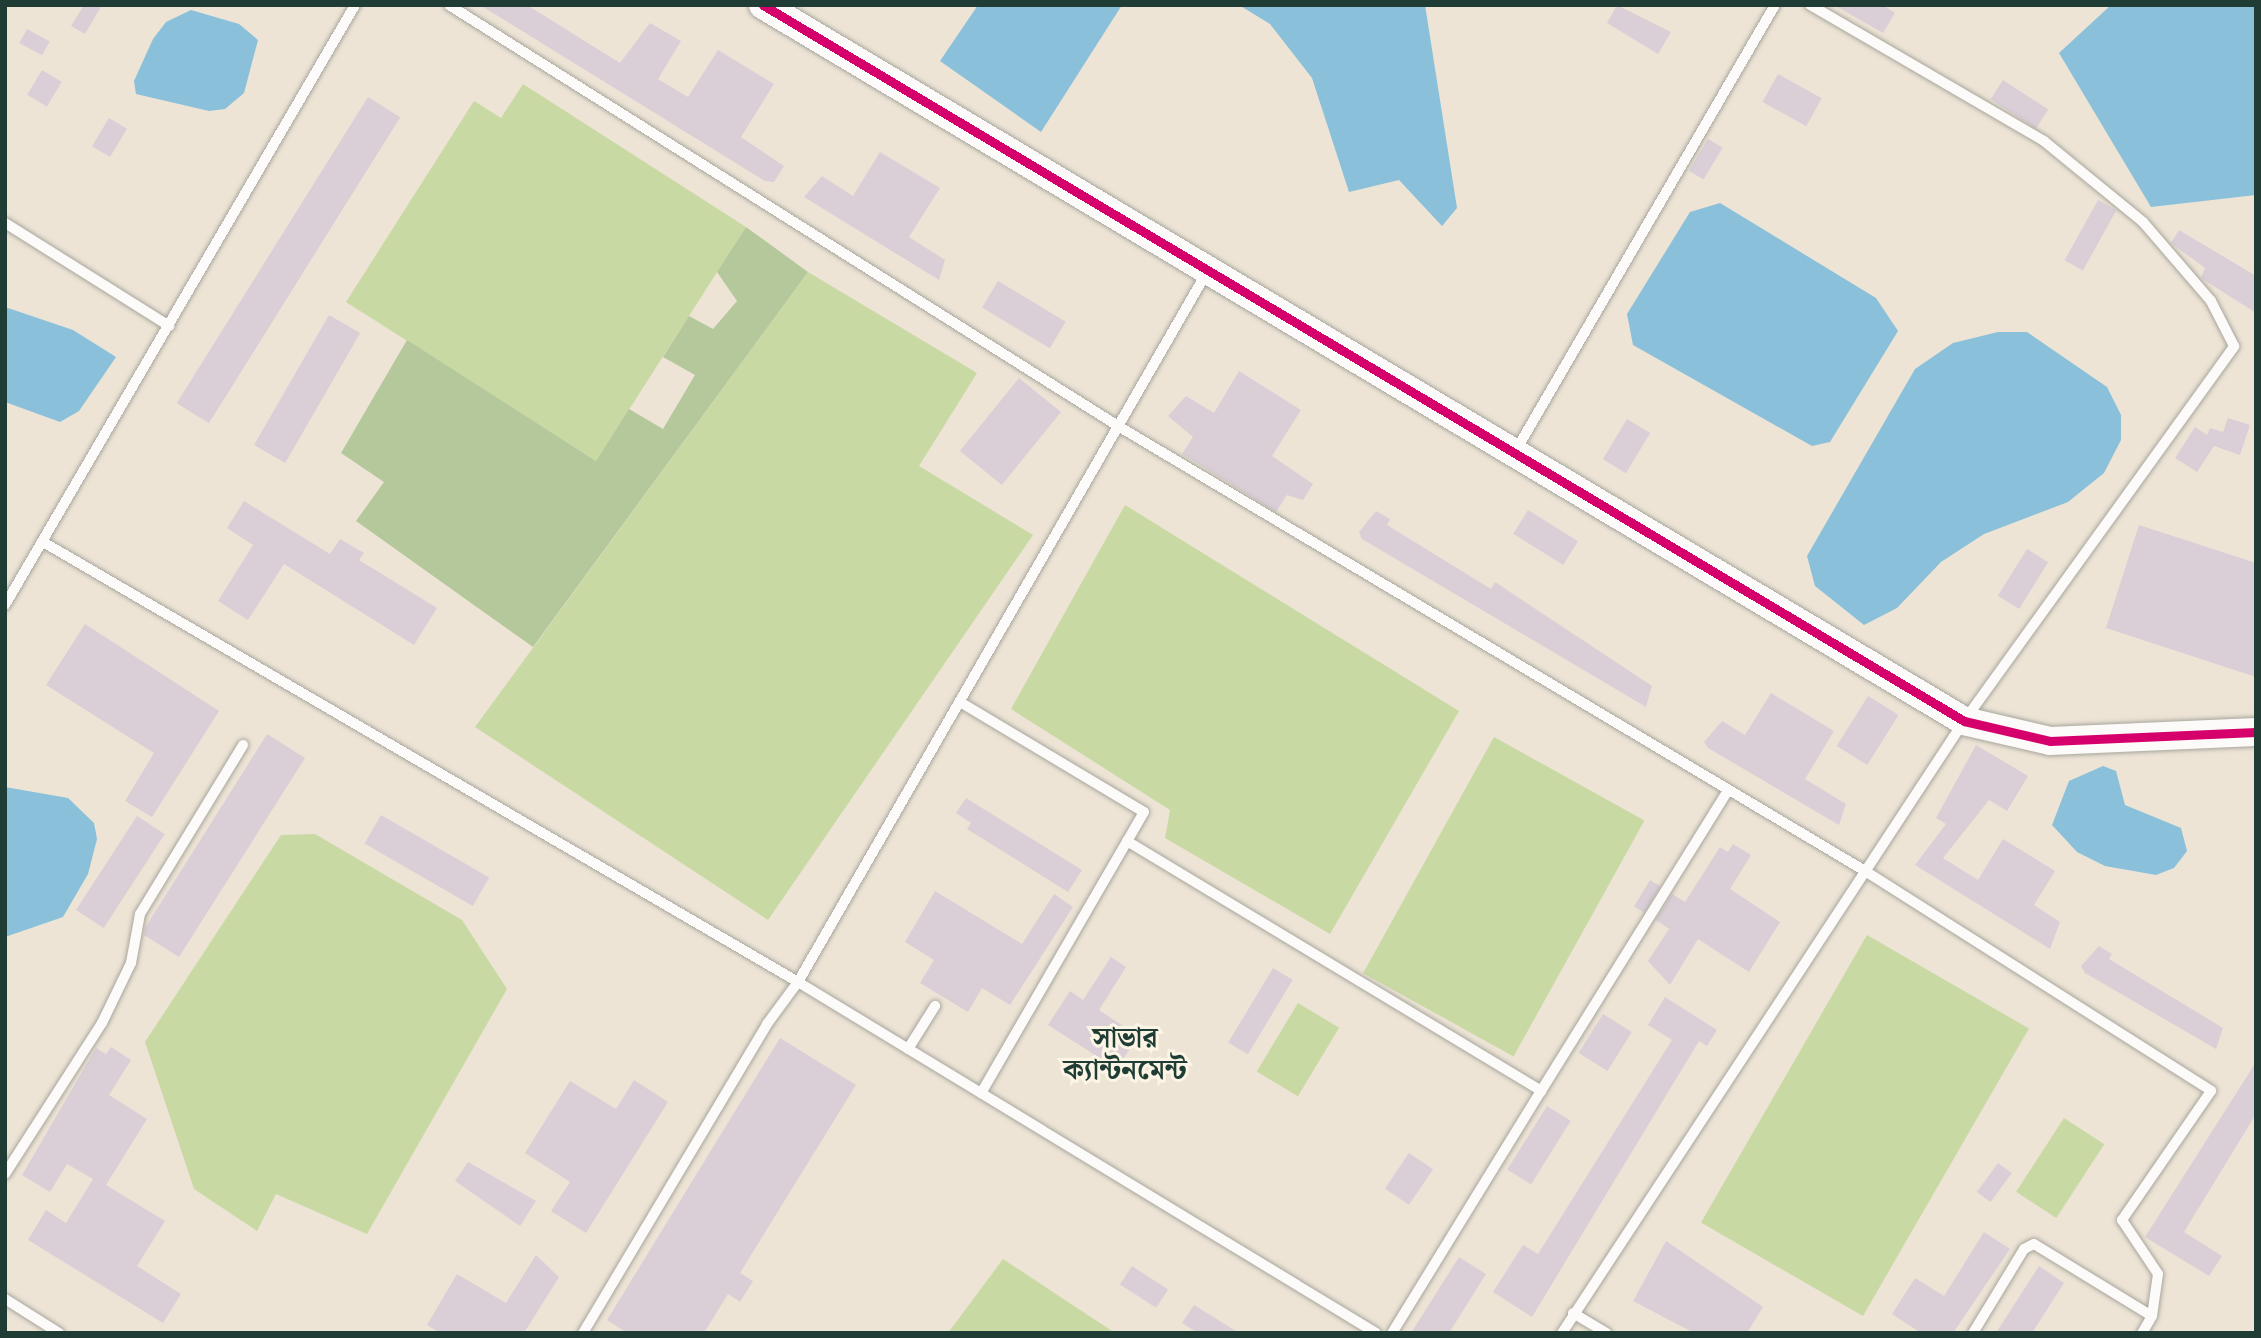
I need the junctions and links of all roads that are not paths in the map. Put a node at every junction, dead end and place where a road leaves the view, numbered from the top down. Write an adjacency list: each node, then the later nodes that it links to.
1 (355, 5): 8 (lane)
2 (449, 5): 9 (lane)
3 (763, 5): 7 (street)
4 (1775, 5): 10 (lane)
5 (1811, 5): 14 (lane)
6 (5, 223): 8 (lane)
7 (1208, 270): 9 (lane); 10 (street)
8 (169, 326): 11 (lane)
9 (1118, 426): 13 (lane); 17 (lane)
10 (1514, 453): 14 (street)
11 (43, 542): 12 (lane); 20 (lane)
12 (5, 606)
13 (960, 702): 18 (lane); 20 (lane)
14 (1964, 721): 15 (street); 19 (lane)
15 (2256, 732)
16 (243, 745): 25 (lane)
17 (1728, 790): 19 (lane); 23 (lane)
18 (1127, 841): 23 (lane); 24 (lane)
19 (1865, 871): 27 (lane); 28 (lane)
20 (798, 982): 22 (lane); 30 (lane)
21 (936, 1006): 22 (lane)
22 (908, 1049): 24 (lane)
23 (1541, 1091): 32 (lane)
24 (981, 1093): 31 (lane)
25 (5, 1174)
26 (5, 1299): 29 (lane)
27 (1573, 1313): 33 (lane); 34 (lane)
28 (2152, 1316): 35 (lane); 36 (lane)
29 (59, 1333)
30 (583, 1333)
31 (1376, 1333)
32 (1392, 1333)
33 (1562, 1333)
34 (1606, 1333)
35 (1973, 1333)
36 (2142, 1333)

